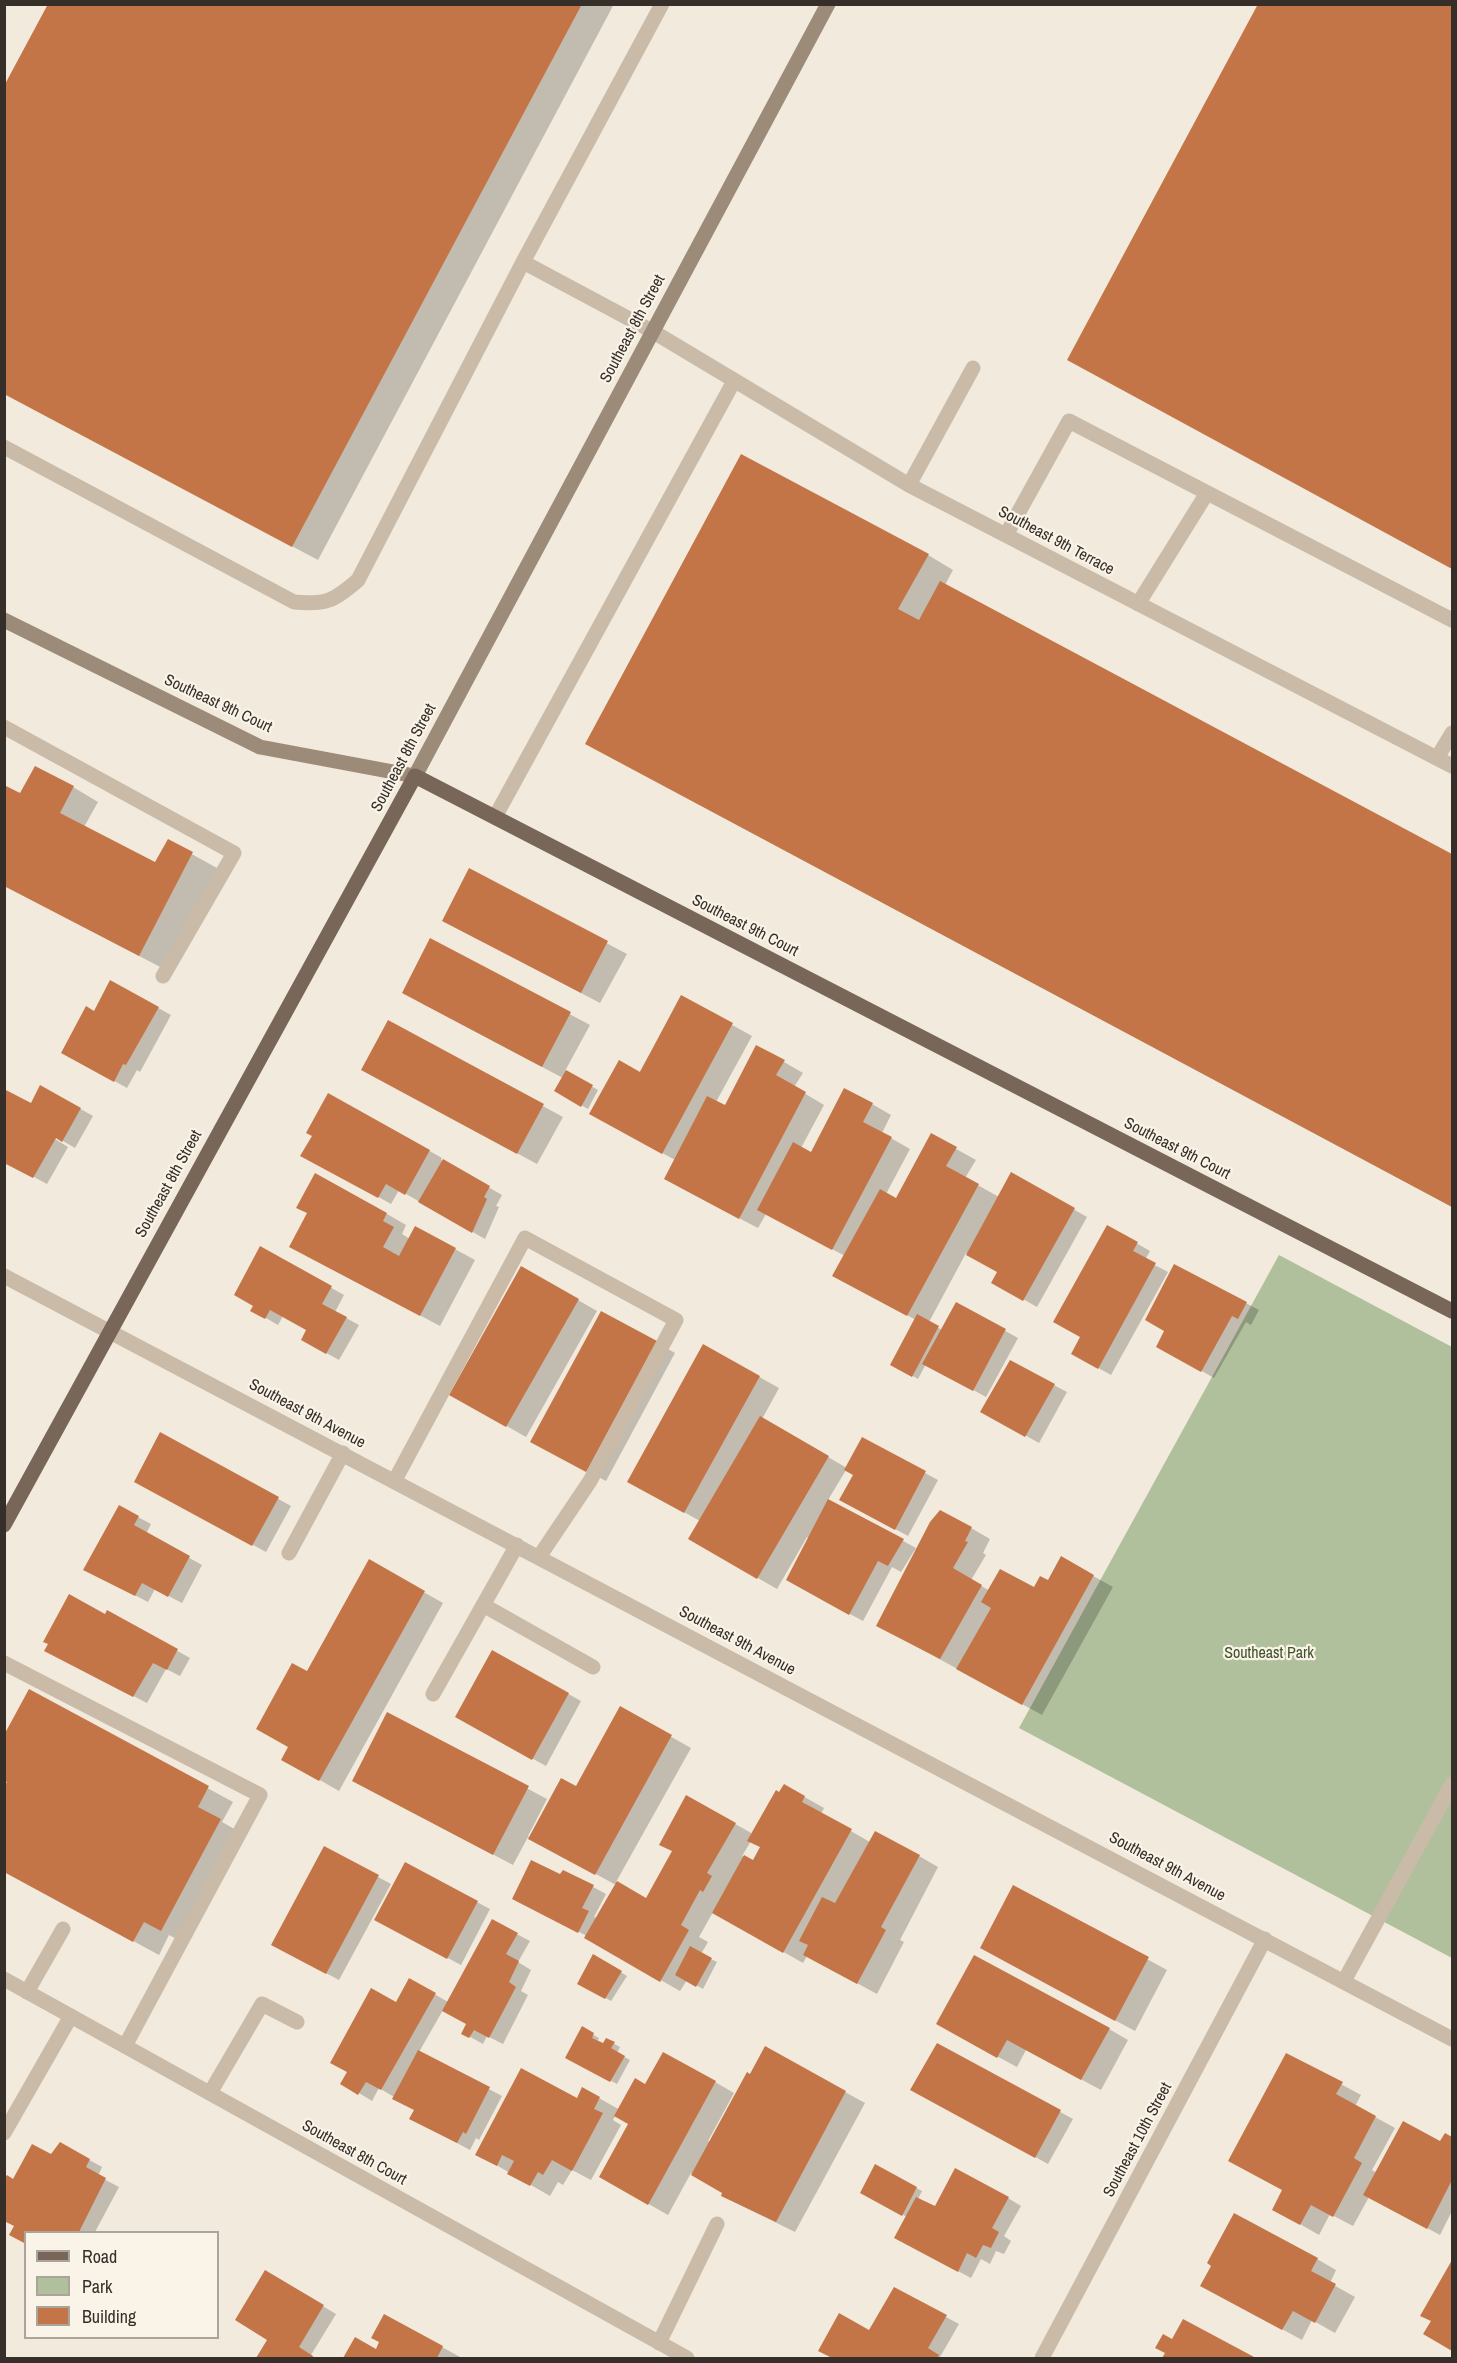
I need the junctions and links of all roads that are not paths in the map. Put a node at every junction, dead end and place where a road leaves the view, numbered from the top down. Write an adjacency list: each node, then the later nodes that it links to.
1 (662, 4): 3 (street)
2 (828, 4): 4 (street, Southeast 8th Street)
3 (523, 262): 4 (street, Southeast 9th Terrace); 7 (street)
4 (652, 331): 6 (street, Southeast 9th Terrace); 18 (street, Southeast 8th Street)
5 (973, 368): 8 (street)
6 (734, 381): 8 (street, Southeast 9th Terrace); 19 (street)
7 (4, 447)
8 (909, 485): 10 (street, Southeast 9th Terrace)
9 (1207, 493): 10 (street); 11 (street); 13 (street)
10 (1006, 535): 11 (street, Southeast 9th Terrace)
11 (1138, 604): 16 (street, Southeast 9th Terrace)
12 (4, 620): 18 (street, Southeast 9th Court)
13 (1452, 620)
14 (4, 727): 20 (street)
15 (1452, 733): 16 (street)
16 (1437, 758): 17 (street, Southeast 9th Terrace)
17 (1452, 766)
18 (415, 776): 19 (main road, Southeast 9th Court); 23 (main road, Southeast 8th Street)
19 (495, 817): 22 (main road, Southeast 9th Court)
20 (164, 976)
21 (4, 1276): 23 (street, Southeast 9th Avenue)
22 (1452, 1311)
23 (109, 1330): 24 (street, Southeast 9th Avenue); 26 (main road, Southeast 8th Street)
24 (343, 1454): 25 (street, Southeast 9th Avenue); 28 (street)
25 (395, 1480): 27 (street, Southeast 9th Avenue); 29 (street)
26 (4, 1525)
27 (517, 1545): 29 (street, Southeast 9th Avenue); 30 (street)
28 (289, 1553)
29 (539, 1557): 36 (street, Southeast 9th Avenue)
30 (483, 1605): 32 (street); 33 (street)
31 (4, 1663): 43 (street)
32 (593, 1667)
33 (432, 1694)
34 (1452, 1784): 38 (street)
35 (63, 1929): 39 (street)
36 (1265, 1939): 38 (street, Southeast 9th Avenue); 49 (street, Southeast 10th Street)
37 (4, 1979): 39 (street, Southeast 8th Court)
38 (1344, 1981): 42 (street, Southeast 9th Avenue)
39 (27, 1992): 40 (street, Southeast 8th Court)
40 (71, 2016): 43 (street, Southeast 8th Court); 45 (street)
41 (297, 2022): 44 (street)
42 (1452, 2039)
43 (125, 2046): 44 (street, Southeast 8th Court)
44 (210, 2093): 47 (street, Southeast 8th Court)
45 (4, 2133)
46 (717, 2224): 47 (street)
47 (659, 2343): 48 (street, Southeast 8th Court)
48 (687, 2358)
49 (1042, 2358)

